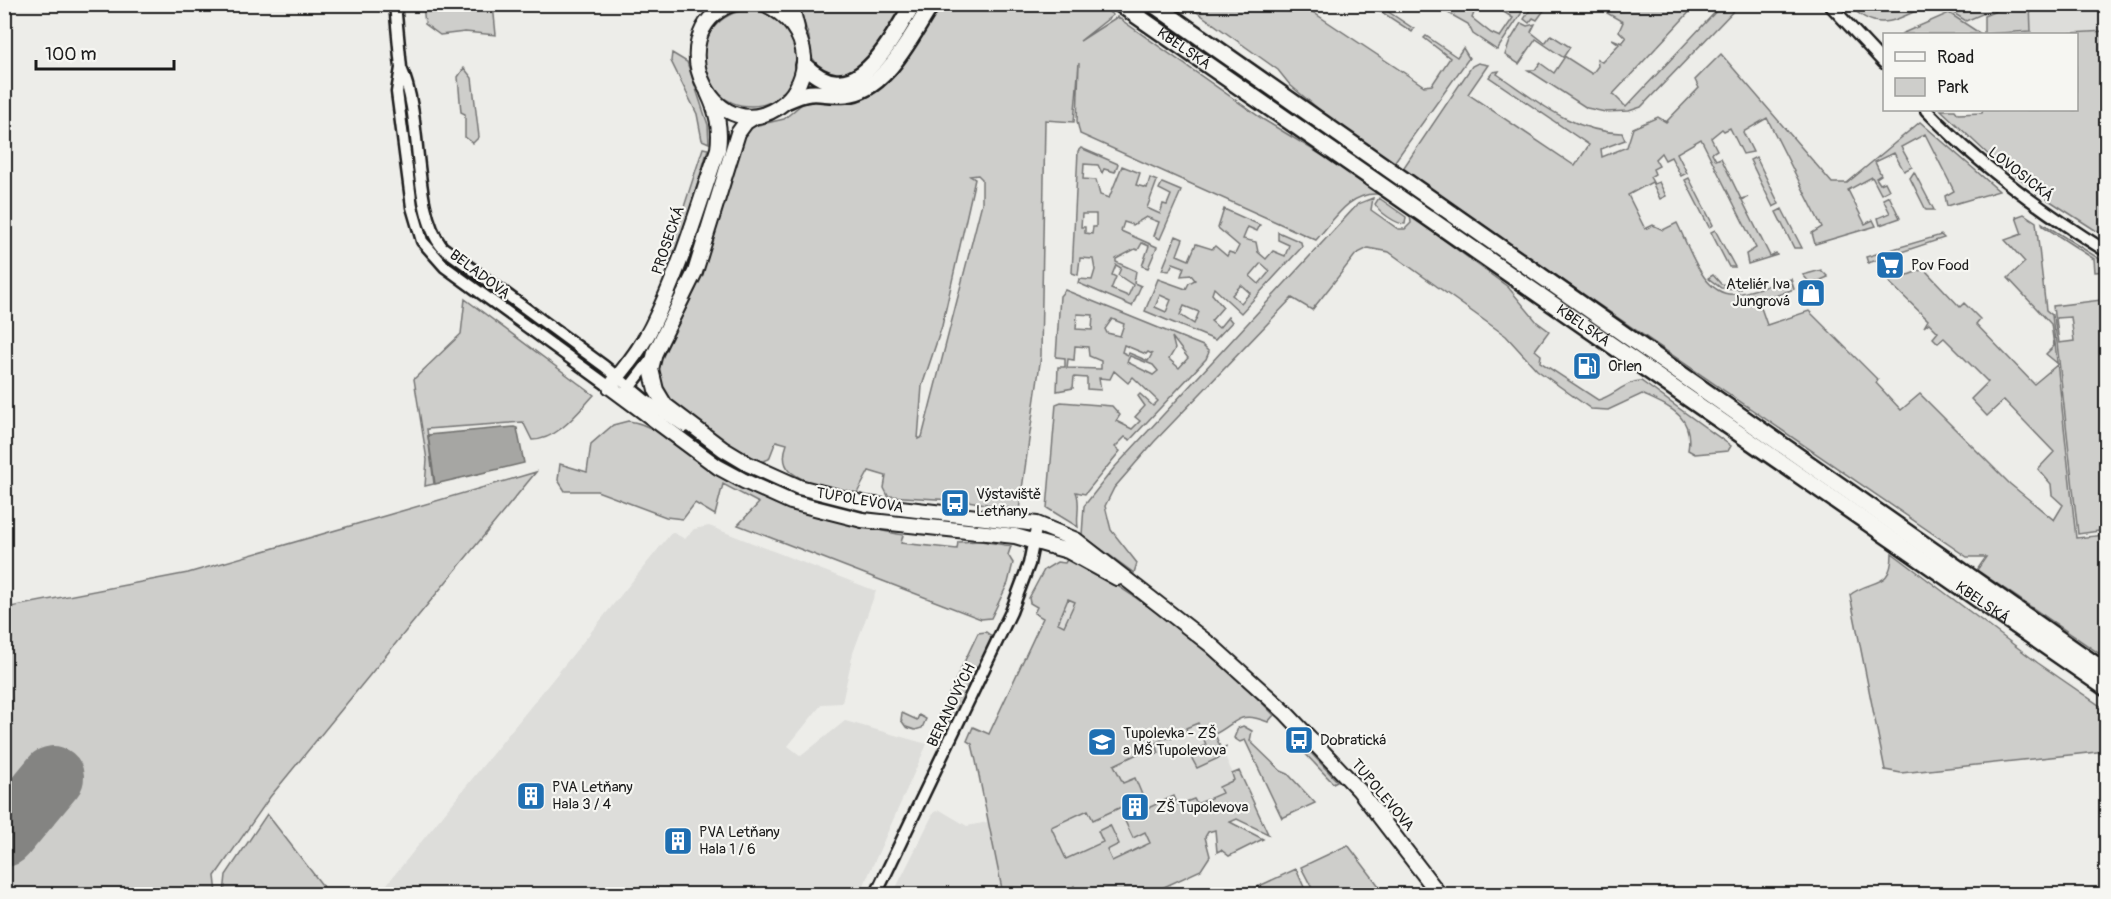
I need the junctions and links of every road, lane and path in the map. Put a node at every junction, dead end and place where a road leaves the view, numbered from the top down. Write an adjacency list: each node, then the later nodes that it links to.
1 (395, 4): 19 (street, BELADOVA)
2 (732, 4): 13 (main road, PROSECKÁ)
3 (765, 4): 10 (main road)
4 (790, 4): 10 (main road)
5 (913, 4): 12 (highway)
6 (932, 4): 14 (highway)
7 (1120, 4): 26 (highway, KBELSKÁ)
8 (1155, 4): 25 (highway, KBELSKÁ)
9 (1829, 4): 11 (street)
10 (798, 33): 12 (main road)
11 (1883, 62)
12 (804, 65): 14 (main road)
13 (708, 93): 16 (main road); 19 (main road, PROSECKÁ)
14 (788, 100): 16 (main road)
15 (1927, 111): 17 (street, LOVOSICKÁ)
16 (754, 117): 18 (main road)
17 (2106, 251)
18 (655, 353): 20 (street); 21 (main road, TUPOLEVOVA)
19 (613, 382): 20 (main road, TUPOLEVOVA)
20 (626, 392): 21 (street, TUPOLEVOVA); 23 (main road, TUPOLEVOVA)
21 (723, 449): 22 (main road, TUPOLEVOVA)
22 (1037, 524): 23 (street, BERANOVÝCH); 24 (main road, TUPOLEVOVA)
23 (1034, 541): 24 (main road, TUPOLEVOVA); 27 (street, BERANOVÝCH)
24 (1130, 584): 28 (main road, TUPOLEVOVA)
25 (2106, 672)
26 (2106, 688)
27 (876, 894)
28 (1439, 894)

